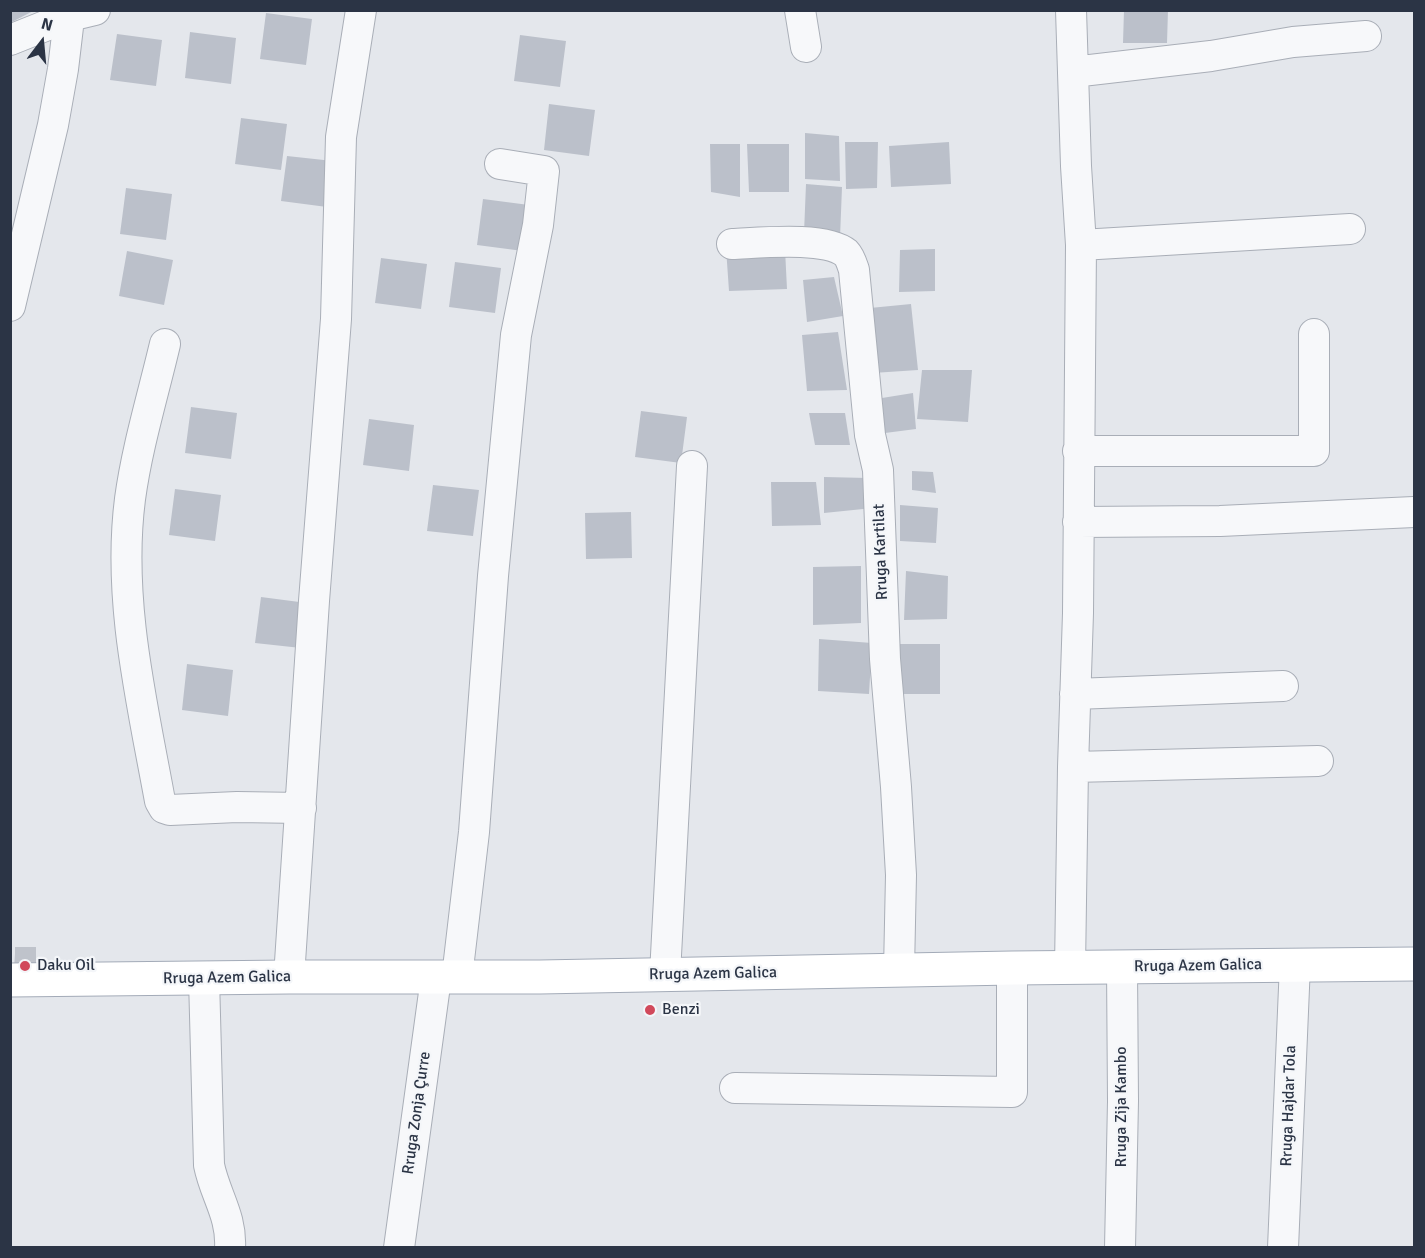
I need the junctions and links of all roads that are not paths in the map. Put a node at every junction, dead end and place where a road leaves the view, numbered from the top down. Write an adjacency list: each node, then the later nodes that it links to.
1 (361, 10): 24 (street)
2 (800, 10): 7 (street)
3 (1071, 10): 8 (street)
4 (78, 12): 6 (street); 13 (street)
5 (1366, 36): 8 (street)
6 (10, 40)
7 (806, 46)
8 (1073, 72): 12 (street)
9 (500, 164): 35 (street, Rruga Zonja Çurre)
10 (1350, 229): 12 (street)
11 (732, 244): 31 (street, Rruga Kartilat)
12 (1081, 245): 16 (street)
13 (10, 306)
14 (1314, 334): 16 (street)
15 (165, 344): 24 (street)
16 (1078, 452): 19 (street)
17 (692, 466): 32 (street)
18 (1414, 512): 19 (street)
19 (1078, 522): 21 (street)
20 (1283, 686): 21 (street)
21 (1075, 694): 23 (street)
22 (1318, 761): 23 (street)
23 (1073, 767): 29 (street)
24 (301, 808): 33 (street)
25 (1295, 964): 26 (main road, Rruga Azem Galica); 27 (main road, Rruga Azem Galica); 40 (street, Rruga Hajdar Tola)
26 (1414, 964)
27 (1122, 967): 29 (main road, Rruga Azem Galica); 39 (street, Rruga Zija Kambo)
28 (1012, 968): 29 (main road, Rruga Azem Galica); 31 (main road, Rruga Azem Galica); 36 (street)
29 (1070, 968)
30 (24, 969): 34 (main road, Rruga Azem Galica)
31 (899, 970): 32 (main road, Rruga Azem Galica)
32 (665, 974): 35 (main road, Rruga Azem Galica)
33 (289, 977): 34 (main road, Rruga Azem Galica); 35 (main road, Rruga Azem Galica)
34 (204, 978): 37 (street)
35 (446, 978): 38 (street, Rruga Zonja Çurre)
36 (735, 1088)
37 (230, 1248)
38 (399, 1248)
39 (1120, 1248)
40 (1283, 1248)

